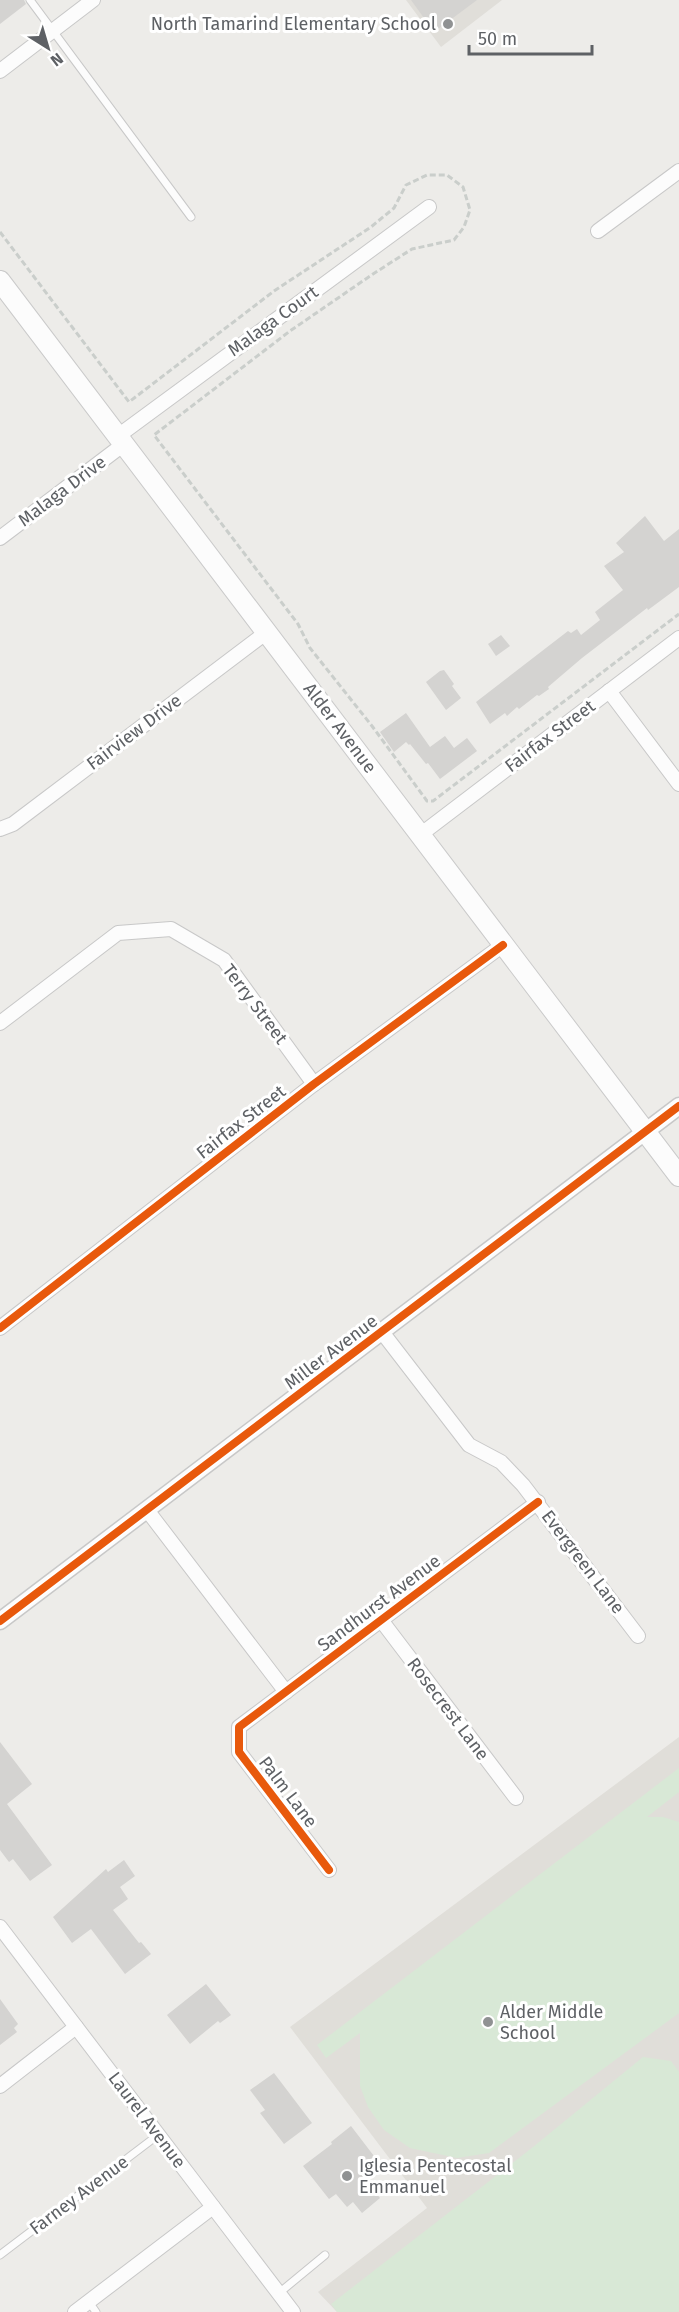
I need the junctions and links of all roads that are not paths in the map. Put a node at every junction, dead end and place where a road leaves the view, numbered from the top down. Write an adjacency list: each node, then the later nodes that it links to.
1 (30, 0): 3 (lane)
2 (93, 0): 3 (street)
3 (54, 30): 4 (street); 7 (lane)
4 (0, 71)
5 (679, 171): 8 (street)
6 (429, 207): 10 (street, Malaga Court)
7 (191, 217)
8 (598, 231)
9 (0, 281): 10 (main road, Alder Avenue)
10 (121, 440): 11 (street, Malaga Drive); 12 (main road, Alder Avenue)
11 (0, 538)
12 (267, 632): 16 (street, Fairview Drive); 17 (main road, Alder Avenue)
13 (679, 638): 14 (street, Fairfax Street)
14 (609, 691): 15 (street); 17 (street, Fairfax Street)
15 (679, 784)
16 (0, 829)
17 (420, 835): 18 (main road, Alder Avenue)
18 (503, 945): 20 (street, Fairfax Street); 22 (main road, Alder Avenue)
19 (0, 1023): 20 (street, Terry Street)
20 (314, 1084): 24 (street, Fairfax Street)
21 (679, 1106): 22 (street, Miller Avenue)
22 (645, 1132): 23 (main road, Alder Avenue); 25 (street, Miller Avenue)
23 (679, 1176)
24 (0, 1328)
25 (382, 1332): 26 (street, Evergreen Lane); 27 (street, Miller Avenue)
26 (537, 1502): 28 (street, Sandhurst Avenue); 30 (street, Evergreen Lane)
27 (147, 1510): 29 (street, Miller Avenue); 31 (street)
28 (381, 1620): 31 (street, Sandhurst Avenue); 33 (street, Rosecrest Lane)
29 (0, 1621)
30 (638, 1636)
31 (286, 1692): 32 (street, Sandhurst Avenue)
32 (239, 1727): 34 (street, Palm Lane)
33 (516, 1797)
34 (329, 1870)
35 (0, 1927): 36 (street, Laurel Avenue)
36 (76, 2027): 37 (street); 38 (street, Laurel Avenue)
37 (0, 2086)
38 (158, 2135): 39 (street, Laurel Avenue); 40 (lane, Farney Avenue)
39 (213, 2207): 42 (street, Laurel Avenue); 43 (street)
40 (0, 2255)
41 (325, 2255): 42 (lane)
42 (279, 2293): 45 (street, Laurel Avenue)
43 (92, 2307): 44 (street)
44 (75, 2312)
45 (293, 2312)

